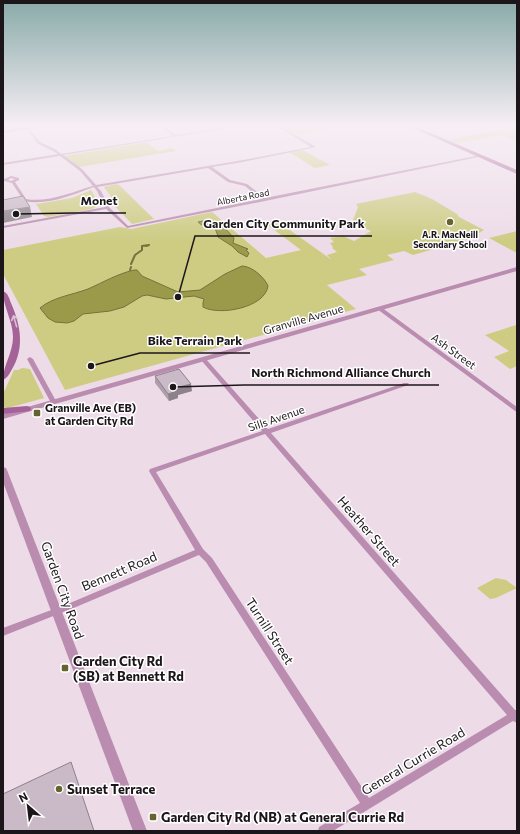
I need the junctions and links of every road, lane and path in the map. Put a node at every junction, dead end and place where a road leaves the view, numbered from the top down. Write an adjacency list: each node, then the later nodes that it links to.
1 (73, 164): 8 (street)
2 (220, 164): 5 (street)
3 (442, 164): 9 (street, Alberta Road)
4 (499, 164): 6 (main road)
5 (209, 166): 8 (street); 9 (street)
6 (517, 172)
7 (13, 182): 8 (street)
8 (95, 186): 10 (street)
9 (265, 200): 10 (street, Alberta Road)
10 (107, 208): 11 (street)
11 (3, 227)
12 (517, 269): 14 (street, Granville Avenue)
13 (3, 292): 17 (main road, one-way to 13)
14 (379, 308): 16 (street, Granville Avenue); 21 (street, Ash Street)
15 (30, 359): 19 (street)
16 (203, 359): 19 (street, Granville Avenue); 24 (street, Heather Street)
17 (3, 377)
18 (406, 384): 24 (street, Sills Avenue)
19 (53, 401): 20 (street, Granville Avenue)
20 (27, 409): 22 (main road); 23 (street, Granville Avenue)
21 (517, 410)
22 (3, 411)
23 (3, 417)
24 (266, 432): 26 (street, Sills Avenue); 30 (street, Heather Street)
25 (3, 470): 28 (street, Garden City Road)
26 (152, 471): 27 (street, Turnill Street)
27 (200, 551): 28 (street, Bennett Road); 31 (street, Turnill Street)
28 (56, 612): 29 (street, Bennett Road); 32 (street, Garden City Road)
29 (3, 632)
30 (516, 716): 31 (street, General Currie Road)
31 (367, 804): 33 (street, General Currie Road)
32 (140, 831)
33 (323, 831)

